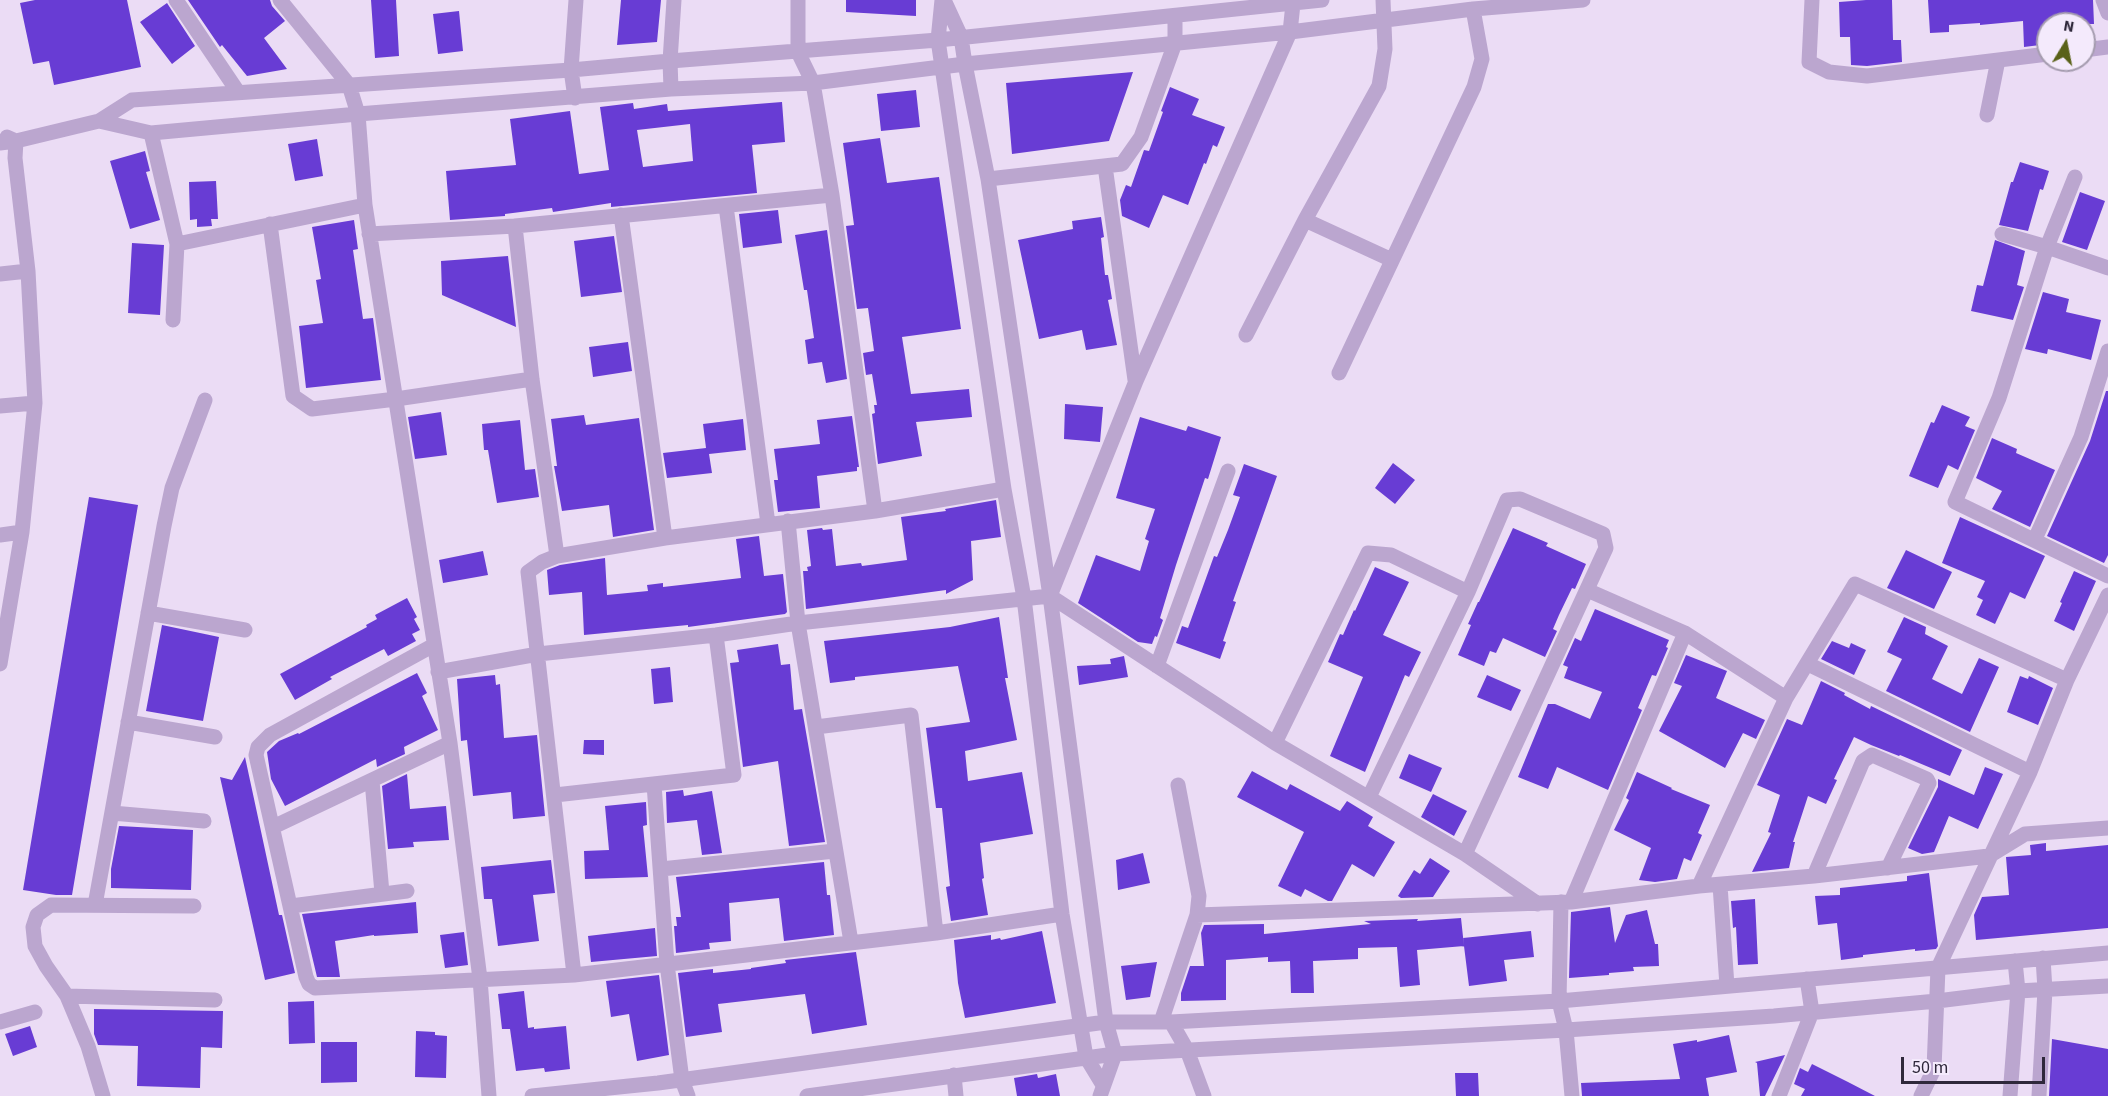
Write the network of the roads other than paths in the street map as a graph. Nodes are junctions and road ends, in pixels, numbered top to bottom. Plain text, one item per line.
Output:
1 (176, 0) edge
2 (279, 0) edge
3 (576, 0) edge
4 (674, 0) edge
5 (798, 0) edge
6 (943, 0) edge
7 (1322, 0) edge
8 (1383, 0) edge
9 (1583, 0) edge
10 (1812, 0) edge
11 (2103, 0) edge
12 (1293, 4) junction
13 (1473, 9) junction
14 (2108, 13) edge
15 (1175, 16) junction
16 (1384, 19) junction
17 (1290, 32) junction
18 (961, 37) junction
19 (938, 40) junction
20 (1175, 43) junction
21 (798, 52) junction
22 (2036, 55) edge
23 (1998, 60) junction
24 (670, 61) junction
25 (965, 64) junction
26 (943, 67) junction
27 (571, 70) junction
28 (813, 83) junction
29 (349, 85) junction
30 (671, 89) junction
31 (238, 92) junction
32 (575, 98) junction
33 (358, 114) junction
34 (1988, 115) dead end
35 (94, 122) junction
36 (151, 133) junction
37 (0, 134) edge
38 (16, 141) junction
39 (0, 143) edge
40 (1104, 166) junction
41 (2075, 177) dead end
42 (988, 179) junction
43 (832, 195) junction
44 (364, 205) junction
45 (726, 206) junction
46 (621, 216) junction
47 (1305, 220) junction
48 (270, 224) junction
49 (515, 226) junction
50 (369, 234) junction
51 (2002, 234) dead end
52 (177, 244) junction
53 (2048, 246) junction
54 (1392, 260) junction
55 (2108, 268) edge
56 (28, 271) junction
57 (0, 274) edge
58 (173, 320) dead end
59 (1246, 335) dead end
60 (2108, 351) edge
61 (1338, 373) dead end
62 (532, 379) junction
63 (1136, 381) junction
64 (396, 399) junction
65 (204, 400) dead end
66 (34, 403) junction
67 (0, 406) edge
68 (1228, 471) dead end
69 (1004, 489) junction
70 (874, 511) junction
71 (788, 522) junction
72 (768, 524) junction
73 (22, 532) junction
74 (0, 535) edge
75 (665, 538) junction
76 (2035, 539) junction
77 (557, 556) junction
78 (2108, 576) edge
79 (1587, 590) junction
80 (1468, 592) junction
81 (2108, 595) edge
82 (1050, 596) junction
83 (1024, 598) junction
84 (148, 614) junction
85 (798, 622) junction
86 (245, 630) dead end
87 (1685, 633) junction
88 (717, 635) junction
89 (434, 645) junction
90 (538, 654) junction
91 (0, 664) edge
92 (1808, 664) junction
93 (1157, 666) junction
94 (438, 672) junction
95 (2067, 680) junction
96 (1786, 698) junction
97 (128, 722) junction
98 (816, 727) junction
99 (215, 737) dead end
100 (450, 743) junction
101 (1275, 743) junction
102 (2031, 772) junction
103 (372, 781) junction
104 (654, 784) junction
105 (1178, 785) dead end
106 (555, 795) junction
107 (1369, 797) junction
108 (112, 813) junction
109 (204, 821) dead end
110 (273, 827) junction
111 (2108, 828) edge
112 (835, 851) junction
113 (1465, 854) junction
114 (1989, 856) junction
115 (1888, 868) junction
116 (661, 869) junction
117 (1814, 876) junction
118 (1720, 885) junction
119 (1699, 886) junction
120 (407, 891) dead end
121 (382, 894) junction
122 (1566, 902) junction
123 (1538, 904) junction
124 (95, 905) junction
125 (194, 906) dead end
126 (291, 906) junction
127 (1062, 914) junction
128 (1197, 915) junction
129 (936, 933) junction
130 (851, 942) junction
131 (2108, 953) edge
132 (2043, 958) junction
133 (2015, 961) junction
134 (667, 964) junction
135 (1938, 968) junction
136 (574, 975) junction
137 (480, 979) junction
138 (1807, 979) junction
139 (1727, 986) junction
140 (2108, 986) edge
141 (2045, 990) junction
142 (2018, 991) junction
143 (67, 996) junction
144 (215, 1000) dead end
145 (1559, 1001) junction
146 (1937, 1001) junction
147 (35, 1012) dead end
148 (1812, 1012) junction
149 (0, 1022) edge
150 (1106, 1022) junction
151 (1166, 1022) junction
152 (1080, 1026) junction
153 (1566, 1030) junction
154 (1187, 1050) junction
155 (1115, 1054) junction
156 (1086, 1057) junction
157 (954, 1076) junction
158 (682, 1080) junction
159 (1102, 1090) edge
160 (103, 1096) edge
161 (489, 1096) edge
162 (532, 1096) edge
163 (688, 1096) edge
164 (807, 1096) edge
165 (956, 1096) edge
166 (1204, 1096) edge
167 (1572, 1096) edge
168 (1779, 1096) edge
169 (1921, 1096) edge
170 (2010, 1096) edge
171 (2039, 1096) edge

1 - 31 street
2 - 29 street
3 - 27 street
4 - 24 street
5 - 21 street
6 - 18 street
6 - 19 street
7 - 12 street
8 - 16 street
9 - 13 street
10 - 23 street
11 - 14 street
12 - 15 street
12 - 17 street
13 - 16 street
13 - 54 street
15 - 18 street
15 - 20 street
16 - 17 street
16 - 47 street
17 - 20 street
17 - 63 street
18 - 19 street
18 - 25 street
19 - 21 street
19 - 26 street
20 - 25 street
20 - 40 street
21 - 24 street
21 - 28 street
22 - 23 street
23 - 34 street
24 - 27 street
24 - 30 street
25 - 26 street
25 - 42 street
26 - 28 street
26 - 69 street
27 - 29 street
27 - 32 street
28 - 30 street
28 - 43 street
29 - 31 street
29 - 33 street
30 - 32 street
31 - 35 street
32 - 33 street
33 - 36 street
33 - 44 street
35 - 36 street
35 - 38 street
36 - 52 street
37 - 38 street
38 - 39 street
38 - 56 street
40 - 42 street
40 - 63 street
41 - 53 street
42 - 82 street
43 - 45 street
43 - 70 street
44 - 48 street
44 - 50 street
45 - 46 street
45 - 72 street
46 - 49 street
46 - 75 street
47 - 54 street
47 - 59 street
48 - 52 street
48 - 64 street
49 - 50 street
49 - 62 street
50 - 64 street
51 - 53 street
52 - 58 street
53 - 55 street
53 - 76 street
54 - 61 street
56 - 57 street
56 - 66 street
60 - 76 street
62 - 64 street
62 - 77 street
63 - 82 street
64 - 89 street
65 - 84 street
66 - 67 street
66 - 73 street
68 - 93 street
69 - 70 street
69 - 83 street
70 - 71 street
71 - 72 street
71 - 85 street
72 - 75 street
73 - 74 street
73 - 91 street
75 - 77 street
76 - 78 street
77 - 90 street
79 - 80 street
79 - 87 street
79 - 113 street
80 - 101 street
80 - 107 street
81 - 95 street
82 - 83 street
82 - 93 street
82 - 150 street
83 - 85 street
83 - 127 street
84 - 86 street
84 - 97 street
85 - 88 street
85 - 98 street
87 - 96 street
87 - 122 street
88 - 90 street
88 - 104 street
89 - 94 street
89 - 110 street
90 - 94 street
90 - 106 street
92 - 95 street
92 - 96 street
92 - 102 street
93 - 101 street
94 - 100 street
95 - 102 street
96 - 119 street
97 - 99 street
97 - 108 street
98 - 112 street
98 - 129 street
100 - 103 street
100 - 137 street
101 - 107 street
102 - 114 street
103 - 110 street
103 - 121 street
104 - 106 street
104 - 116 street
105 - 128 street
106 - 136 street
107 - 113 street
108 - 109 street
108 - 124 street
110 - 126 street
111 - 114 street
112 - 116 street
112 - 130 street
113 - 123 street
114 - 115 street
114 - 135 street
115 - 117 street
115 - 117 street
116 - 134 street
117 - 118 street
118 - 119 street
118 - 139 street
119 - 122 street
120 - 121 street
121 - 126 street
122 - 123 street
122 - 145 street
123 - 128 street
124 - 125 street
124 - 143 street
126 - 137 street
127 - 129 street
127 - 152 street
128 - 151 street
129 - 130 street
130 - 134 street
131 - 132 street
132 - 133 street
132 - 141 street
133 - 135 street
133 - 142 street
134 - 136 street
134 - 158 street
135 - 138 street
135 - 146 street
136 - 137 street
137 - 161 street
138 - 139 street
138 - 148 street
139 - 145 street
140 - 141 street
141 - 142 street
141 - 171 street
142 - 146 street
142 - 170 street
143 - 144 street
143 - 160 street
145 - 151 street
145 - 153 street
146 - 148 street
146 - 169 street
147 - 149 street
148 - 153 street
148 - 168 street
150 - 151 street
150 - 152 street
150 - 155 street
151 - 154 street
152 - 156 street
152 - 158 street
153 - 154 street
153 - 167 street
154 - 155 street
154 - 166 street
155 - 156 street
155 - 159 street
156 - 157 street
156 - 159 street
157 - 164 street
157 - 165 street
158 - 162 street
158 - 163 street

